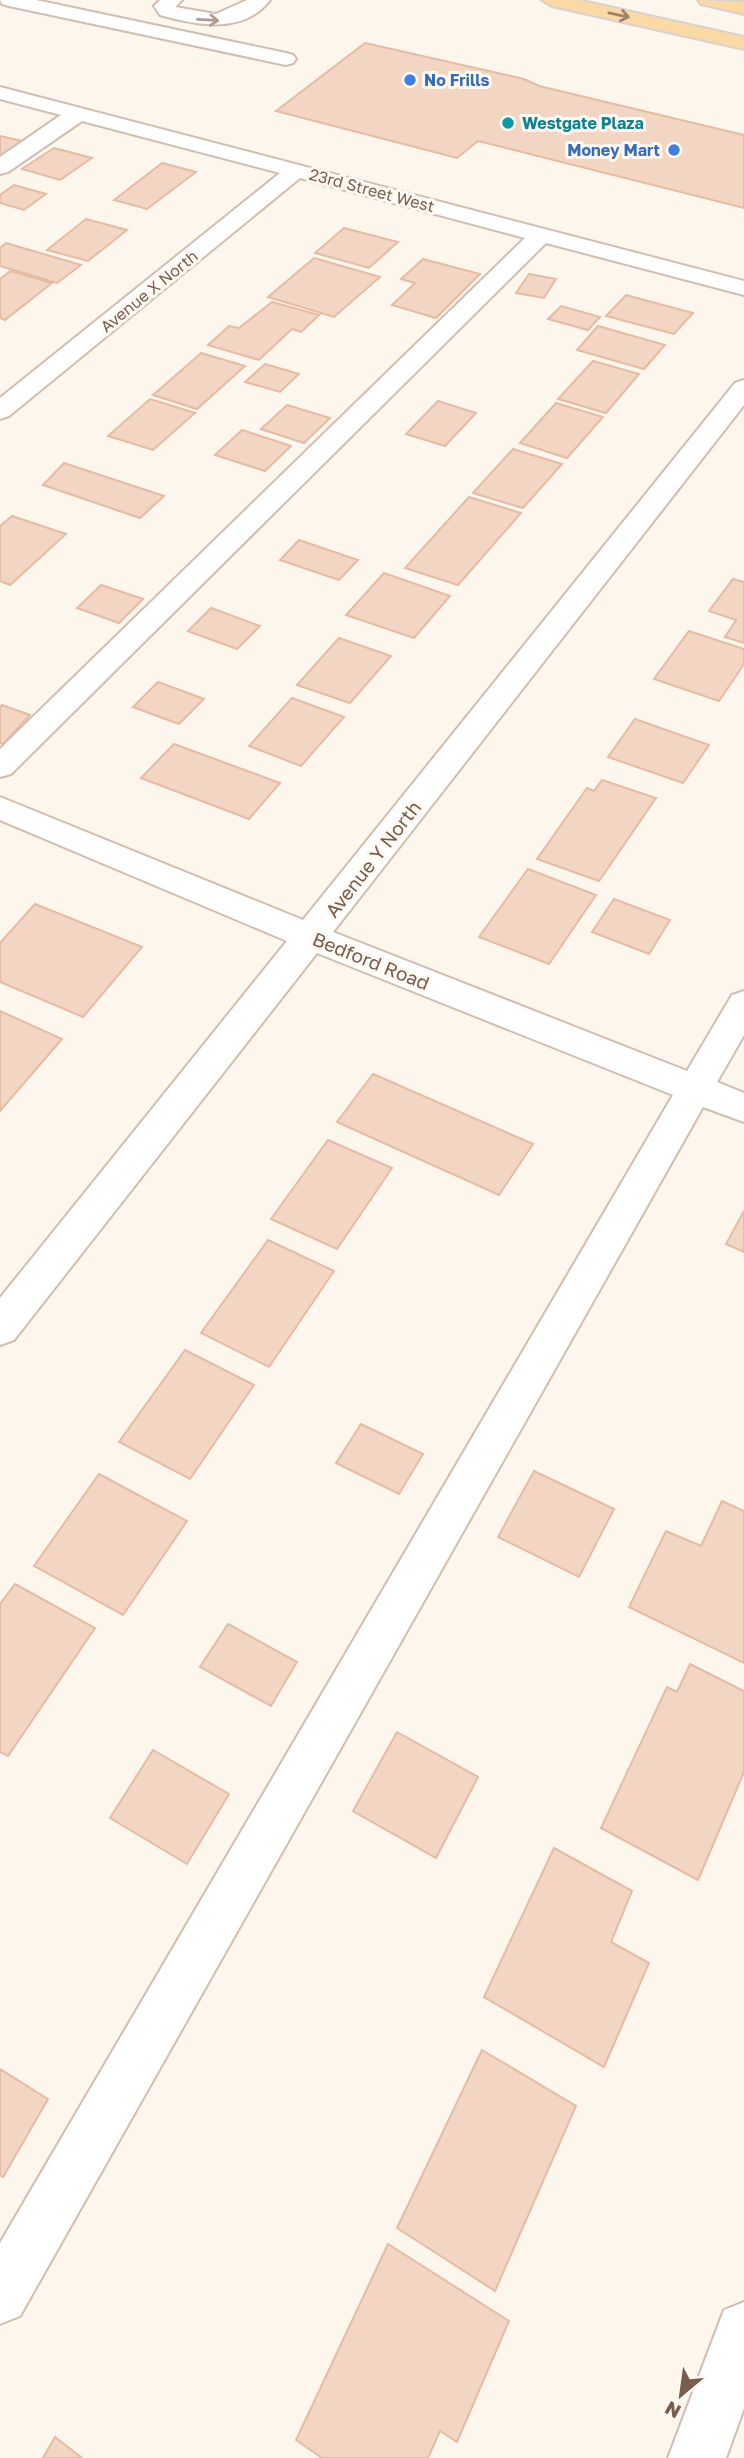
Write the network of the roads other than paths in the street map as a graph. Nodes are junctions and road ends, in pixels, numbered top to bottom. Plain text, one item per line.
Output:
1 (9, 0) edge
2 (172, 0) edge
3 (260, 0) edge
4 (552, 0) edge
5 (708, 0) edge
6 (744, 8) edge
7 (744, 43) edge
8 (286, 58) dead end
9 (0, 93) edge
10 (79, 113) junction
11 (0, 167) edge
12 (297, 170) junction
13 (542, 234) junction
14 (744, 288) edge
15 (744, 388) edge
16 (0, 411) edge
17 (0, 767) edge
18 (0, 808) edge
19 (311, 937) junction
20 (744, 1003) edge
21 (695, 1089) junction
22 (744, 1108) edge
23 (0, 1328) edge
24 (0, 2296) edge
25 (744, 2330) edge
26 (697, 2458) edge

1 - 8 street
2 -> 3 street
4 -> 7 main road
5 - 6 main road
9 - 10 street, 23rd Street West
10 - 11 street
10 - 12 street, 23rd Street West
12 - 13 street, 23rd Street West
12 - 16 street, Avenue X North
13 - 14 street, 23rd Street West
13 - 17 street
15 - 19 street, Avenue Y North
18 - 19 street, Bedford Road
19 - 21 street, Bedford Road
19 - 23 street, Avenue Y North
20 - 21 street
21 - 22 street, Bedford Road
21 - 24 street
25 - 26 street

